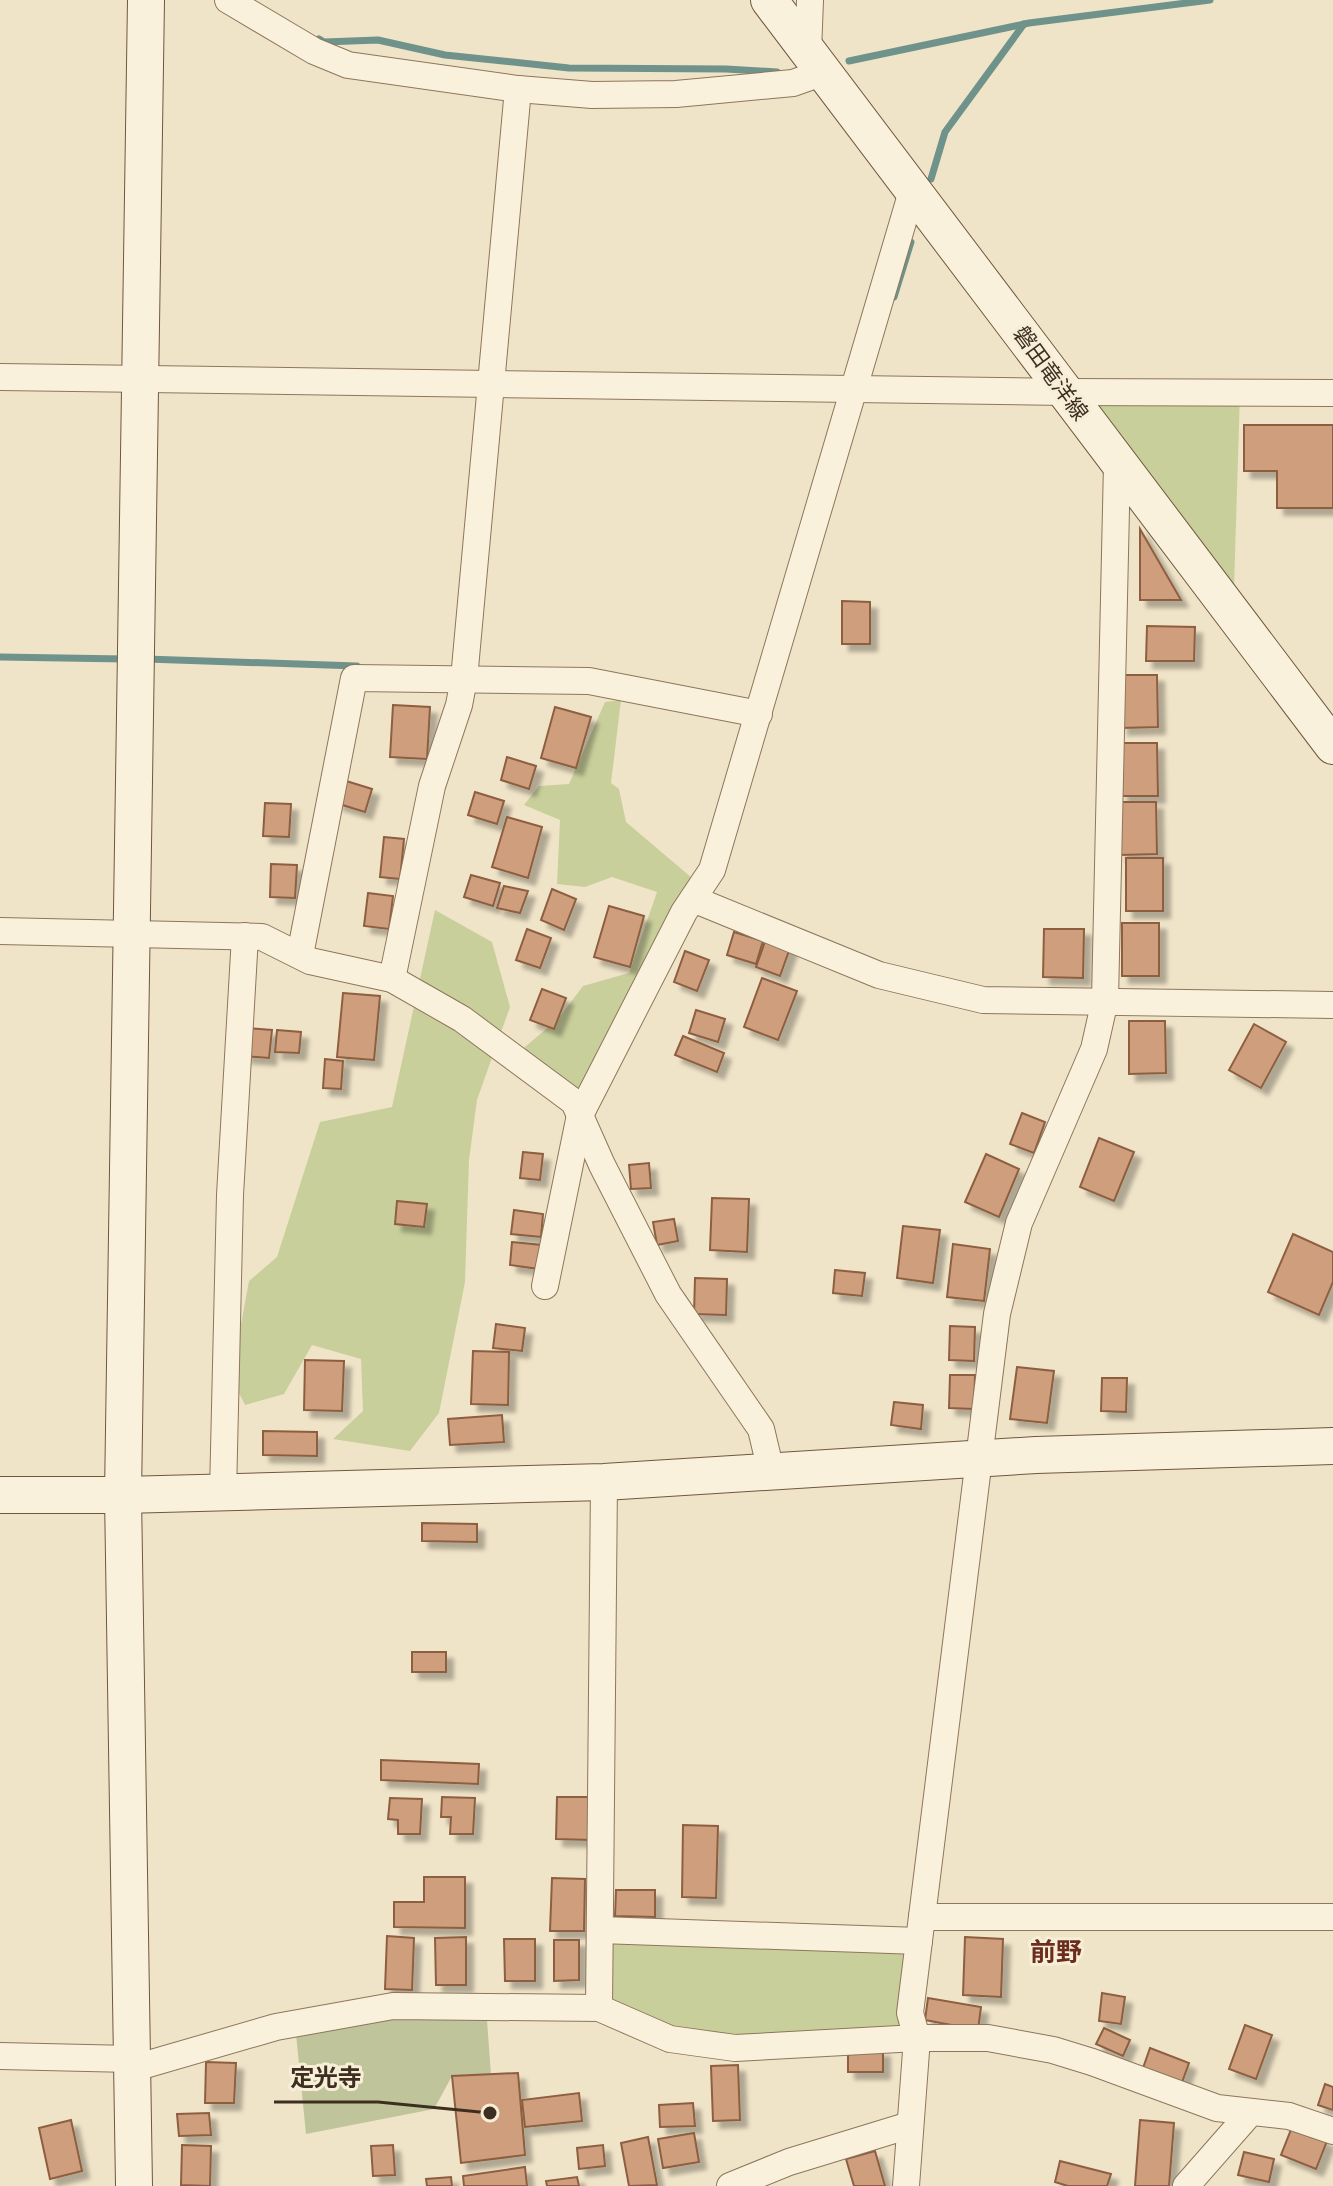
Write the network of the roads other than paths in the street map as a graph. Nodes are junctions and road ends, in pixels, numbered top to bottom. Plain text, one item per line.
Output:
1 (146, 0) edge
2 (228, 0) edge
3 (769, 0) edge
4 (810, 0) edge
5 (816, 62) junction
6 (518, 89) junction
7 (913, 188) junction
8 (0, 377) edge
9 (140, 380) junction
10 (491, 384) junction
11 (855, 389) junction
12 (1066, 392) junction
13 (1333, 393) edge
14 (1117, 464) junction
15 (464, 679) junction
16 (759, 714) junction
17 (1333, 746) edge
18 (693, 899) junction
19 (0, 931) edge
20 (131, 934) junction
21 (245, 936) junction
22 (300, 955) junction
23 (392, 979) junction
24 (1105, 1000) junction
25 (1333, 1005) edge
26 (580, 1115) junction
27 (545, 1286) dead end
28 (1333, 1446) edge
29 (978, 1458) junction
30 (771, 1471) junction
31 (604, 1482) junction
32 (223, 1493) junction
33 (0, 1495) edge
34 (123, 1495) junction
35 (1333, 1917) edge
36 (921, 1929) junction
37 (600, 1930) junction
38 (599, 2008) junction
39 (917, 2038) junction
40 (0, 2056) edge
41 (131, 2064) junction
42 (1251, 2112) junction
43 (910, 2125) junction
44 (1333, 2131) edge
45 (134, 2186) edge
46 (730, 2186) edge
47 (906, 2186) edge
48 (1186, 2186) edge

1 - 9 street
2 - 6 street
3 - 5 street, 磐田竜洋線
4 - 5 street
5 - 6 street
5 - 7 street, 磐田竜洋線
6 - 10 street
7 - 11 street
7 - 12 street, 磐田竜洋線
8 - 9 street
9 - 10 street
9 - 20 street
10 - 11 street
10 - 15 street
11 - 12 street
11 - 16 street
12 - 13 street
12 - 14 street, 磐田竜洋線
14 - 17 street, 磐田竜洋線
14 - 24 street
15 - 16 street
15 - 22 street
15 - 23 street
16 - 18 street
18 - 24 street
18 - 26 street
19 - 20 street
20 - 21 street
20 - 34 street
21 - 22 street
21 - 32 street
22 - 23 street
23 - 26 street
24 - 25 street
24 - 29 street
26 - 27 street
26 - 30 street
28 - 29 street
29 - 30 street
29 - 36 street
30 - 31 street
31 - 32 street
31 - 37 street
32 - 34 street
33 - 34 street
34 - 41 street
35 - 36 street
36 - 37 street
36 - 39 street
37 - 38 street
38 - 39 street
38 - 41 street
39 - 42 street
39 - 43 street
40 - 41 street
41 - 45 street
42 - 44 street
42 - 48 street
43 - 46 street
43 - 47 street

